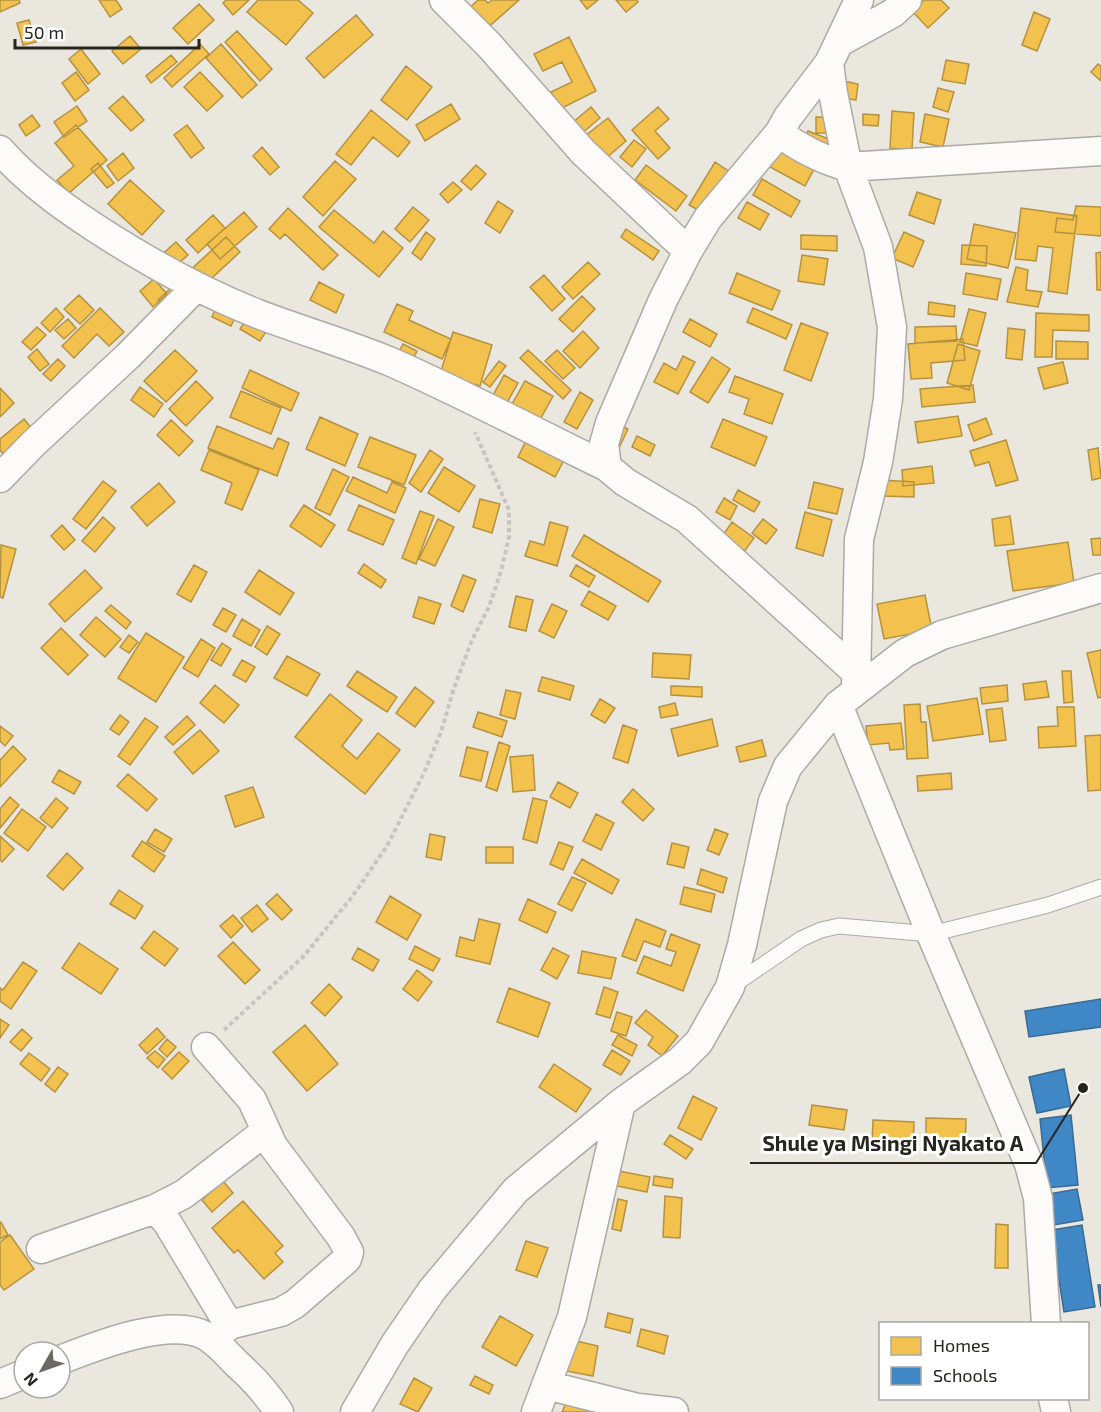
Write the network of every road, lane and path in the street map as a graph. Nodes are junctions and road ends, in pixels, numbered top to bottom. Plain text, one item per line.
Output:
1 (444, 0) edge
2 (859, 0) edge
3 (907, 0) edge
4 (835, 53) junction
5 (779, 134) junction
6 (0, 150) edge
7 (1101, 151) edge
8 (848, 167) junction
9 (688, 251) junction
10 (196, 287) junction
11 (453, 392) junction
12 (608, 467) junction
13 (0, 478) edge
14 (1101, 588) edge
15 (850, 689) junction
16 (1101, 887) edge
17 (931, 934) junction
18 (730, 987) junction
19 (206, 1047) joint
20 (621, 1103) junction
21 (266, 1131) junction
22 (155, 1209) junction
23 (41, 1250) dead end
24 (1046, 1322) edge
25 (221, 1333) junction
26 (72, 1356) edge
27 (546, 1385) junction
28 (279, 1412) edge
29 (355, 1412) edge
30 (536, 1412) edge
31 (674, 1412) edge

1 - 9 street
2 - 4 street
3 - 4 street
4 - 5 street
4 - 8 street
5 - 8 street
5 - 9 street
6 - 10 street
7 - 8 street
8 - 15 street
9 - 12 street
10 - 11 street
10 - 13 street
11 - 12 street
11 - 19 path
12 - 15 street
14 - 15 street
15 - 17 street
15 - 18 street
16 - 17 lane
17 - 18 lane
17 - 24 street
18 - 20 street
19 - 21 street
20 - 27 street
20 - 29 street
21 - 22 street
21 - 25 street
22 - 23 street
22 - 25 street
25 - 26 street
25 - 28 street
27 - 30 street
27 - 31 street

